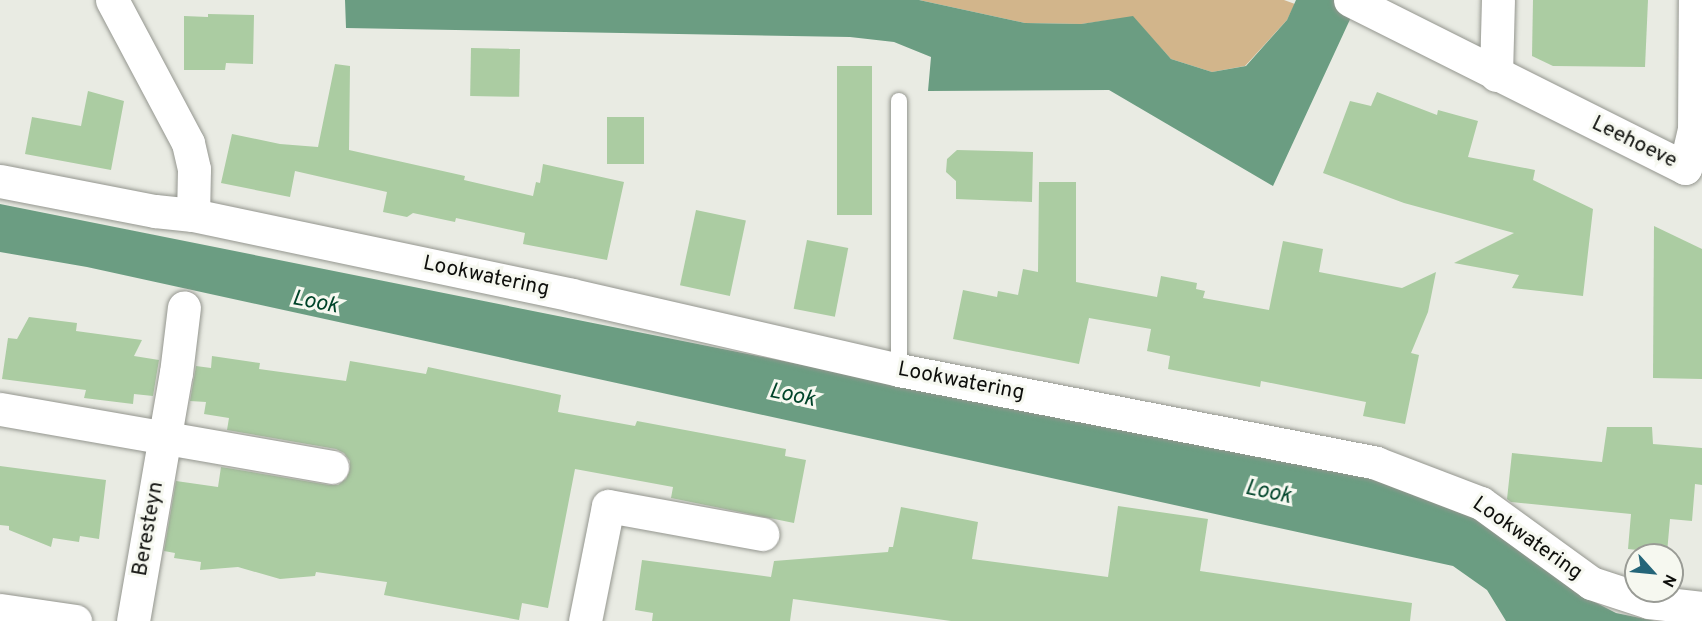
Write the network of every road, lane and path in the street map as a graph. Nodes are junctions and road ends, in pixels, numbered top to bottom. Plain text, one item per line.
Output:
1 (112, 0) edge
2 (1498, 0) edge
3 (1695, 0) edge
4 (1359, 5) edge
5 (1496, 75) junction
6 (899, 101) dead end
7 (1694, 174) edge
8 (0, 182) edge
9 (193, 215) junction
10 (184, 307) dead end
11 (899, 370) junction
12 (0, 409) edge
13 (165, 438) junction
14 (332, 467) dead end
15 (762, 534) dead end
16 (1702, 608) edge
17 (0, 610) edge
18 (75, 621) edge
19 (133, 621) edge
20 (585, 621) edge

1 - 9 street
2 - 5 street
3 - 7 street, Leehoeve
4 - 5 street, Leehoeve
5 - 7 street, Leehoeve
6 - 11 lane
8 - 9 street, Lookwatering
9 - 11 street, Lookwatering
10 - 13 street, Beresteyn
11 - 16 street, Lookwatering
12 - 13 street
13 - 14 street
13 - 19 street, Beresteyn
15 - 20 street
17 - 18 street

